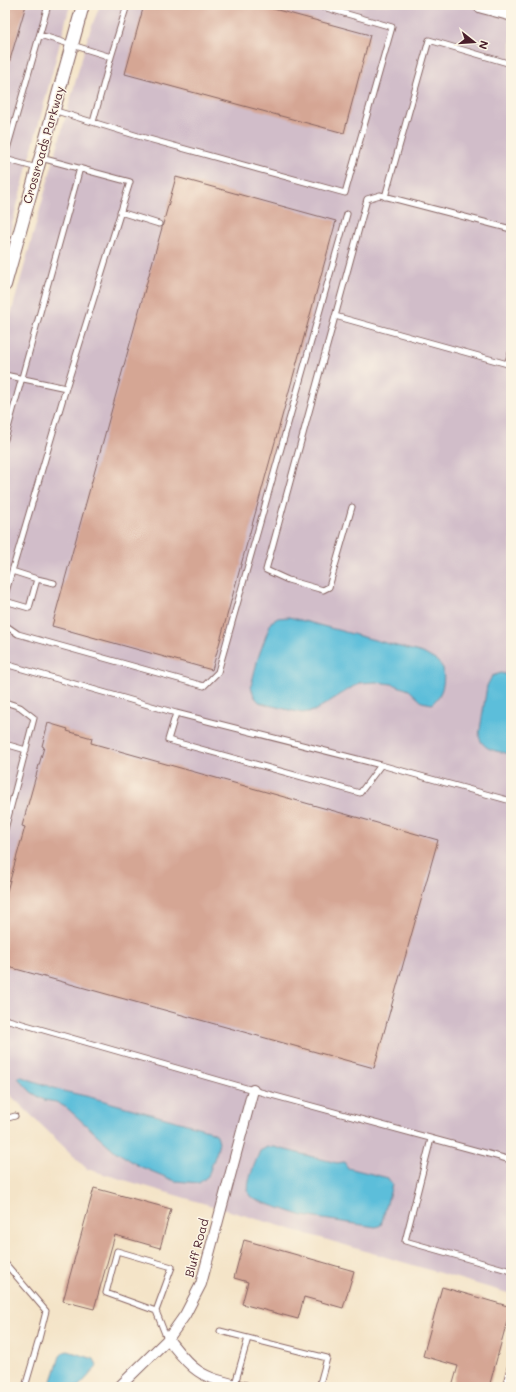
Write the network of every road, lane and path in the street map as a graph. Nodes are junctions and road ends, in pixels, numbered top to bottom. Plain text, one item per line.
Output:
1 (48, 5) edge
2 (83, 5) edge
3 (126, 5) edge
4 (316, 5) edge
5 (481, 5) edge
6 (511, 13) edge
7 (40, 35) junction
8 (72, 45) junction
9 (111, 57) junction
10 (511, 64) edge
11 (53, 110) junction
12 (93, 122) junction
13 (5, 157) edge
14 (38, 163) junction
15 (80, 168) junction
16 (385, 196) junction
17 (120, 212) junction
18 (347, 214) dead end
19 (158, 224) dead end
20 (511, 229) edge
21 (5, 285) edge
22 (335, 316) junction
23 (511, 353) edge
24 (509, 365) edge
25 (5, 375) edge
26 (22, 379) junction
27 (66, 388) junction
28 (5, 439) edge
29 (352, 507) dead end
30 (12, 571) junction
31 (37, 579) junction
32 (54, 583) dead end
33 (5, 595) edge
34 (5, 601) edge
35 (5, 625) edge
36 (5, 664) edge
37 (5, 702) edge
38 (176, 713) junction
39 (5, 744) edge
40 (26, 750) junction
41 (381, 765) junction
42 (511, 801) edge
43 (5, 829) edge
44 (5, 1019) edge
45 (253, 1090) junction
46 (15, 1116) dead end
47 (5, 1119) edge
48 (432, 1138) junction
49 (511, 1160) edge
50 (5, 1263) edge
51 (511, 1271) edge
52 (156, 1311) junction
53 (220, 1331) dead end
54 (248, 1338) junction
55 (168, 1339) junction
56 (511, 1364) edge
57 (240, 1386) edge
58 (25, 1387) edge
59 (119, 1387) edge
60 (319, 1387) edge
61 (505, 1387) edge

1 - 7 lane
2 - 8 street, Crossroads Parkway
3 - 9 lane
4 - 12 lane
5 - 6 main road
7 - 8 lane
7 - 13 lane
8 - 9 lane
8 - 11 street, Crossroads Parkway
9 - 12 lane
10 - 16 lane
11 - 12 lane
11 - 14 street, Crossroads Parkway
13 - 14 lane
14 - 15 lane
14 - 21 street, Crossroads Parkway
15 - 17 lane
15 - 26 lane
16 - 20 lane
16 - 22 lane
17 - 19 lane
17 - 27 lane
18 - 35 lane
22 - 24 lane
22 - 29 lane
23 - 24 lane
25 - 26 lane
26 - 27 lane
26 - 28 lane
27 - 30 lane
30 - 31 lane
30 - 33 lane
31 - 32 lane
31 - 34 lane
36 - 38 lane
37 - 40 lane
38 - 41 lane
38 - 41 lane
39 - 40 lane
40 - 43 lane
41 - 42 lane
44 - 45 lane
45 - 48 lane
45 - 55 street, Bluff Road
46 - 47 lane
48 - 49 lane
48 - 51 lane
50 - 58 lane
52 - 52 lane
52 - 55 lane
53 - 54 lane
54 - 57 lane
54 - 60 lane
55 - 57 street
55 - 59 street, Bluff Road
56 - 61 lane

